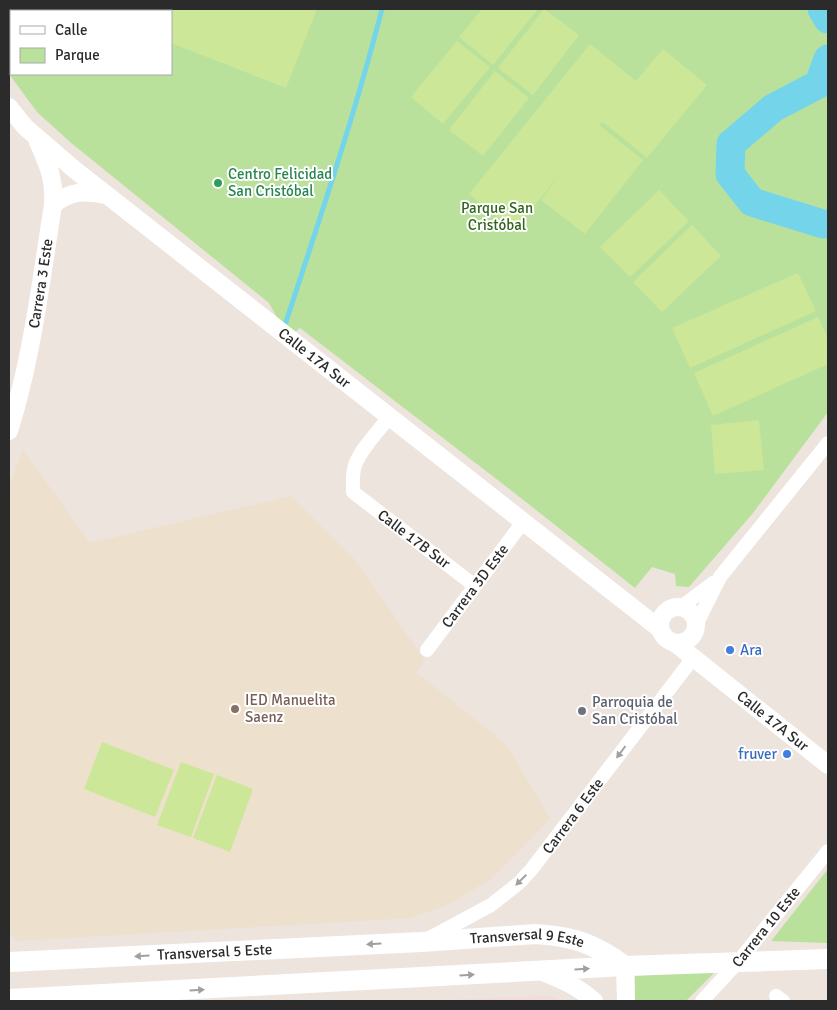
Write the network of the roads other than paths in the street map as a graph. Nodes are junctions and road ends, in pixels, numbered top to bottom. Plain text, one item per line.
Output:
1 (9, 107) edge
2 (34, 135) junction
3 (106, 195) junction
4 (53, 205) junction
5 (389, 417) junction
6 (9, 432) edge
7 (828, 443) edge
8 (523, 522) junction
9 (720, 577) junction
10 (475, 586) junction
11 (627, 603) junction
12 (674, 609) junction
13 (660, 629) junction
14 (694, 630) junction
15 (674, 643) junction
16 (427, 650) dead end
17 (693, 658) junction
18 (718, 677) junction
19 (828, 765) edge
20 (828, 851) edge
21 (422, 942) junction
22 (828, 959) edge
23 (9, 962) edge
24 (738, 962) junction
25 (625, 966) junction
26 (540, 971) junction
27 (9, 999) edge
28 (594, 1001) edge
29 (626, 1001) edge
30 (702, 1001) edge

1 - 2 street, Calle 17A Sur
2 - 3 street, Calle 17A Sur
2 - 4 street, Carrera 3 Este
3 - 4 street
3 - 5 street, Calle 17A Sur
4 - 6 street, Carrera 3 Este
5 - 8 street, Calle 17A Sur
5 - 10 street, Calle 17B Sur
7 - 9 street
8 - 10 street, Carrera 3D Este
8 - 11 street, Calle 17A Sur
9 - 12 street
9 - 14 street
10 - 16 street, Carrera 3D Este
11 - 12 street, Calle 17A Sur
11 - 13 street, Calle 17A Sur
12 - 13 street
12 - 14 street
13 - 15 street
14 - 15 street
14 - 18 street, Calle 17A Sur
15 - 17 street, Calle 17A Sur
17 - 18 street, Calle 17A Sur
17 -> 21 street, Carrera 6 Este
18 - 19 street, Calle 17A Sur
20 - 24 street, Carrera 10 Este
21 -> 23 main road, Transversal 5 Este
21 - 25 main road, Transversal 9 Este
22 - 24 main road, Transversal 9 Este
24 - 25 main road, Transversal 9 Este
24 - 30 street, Carrera 10 Este
26 -> 25 main road, Transversal 9 Este
25 - 29 street
27 -> 26 main road, Transversal 9 Este
26 - 28 street

